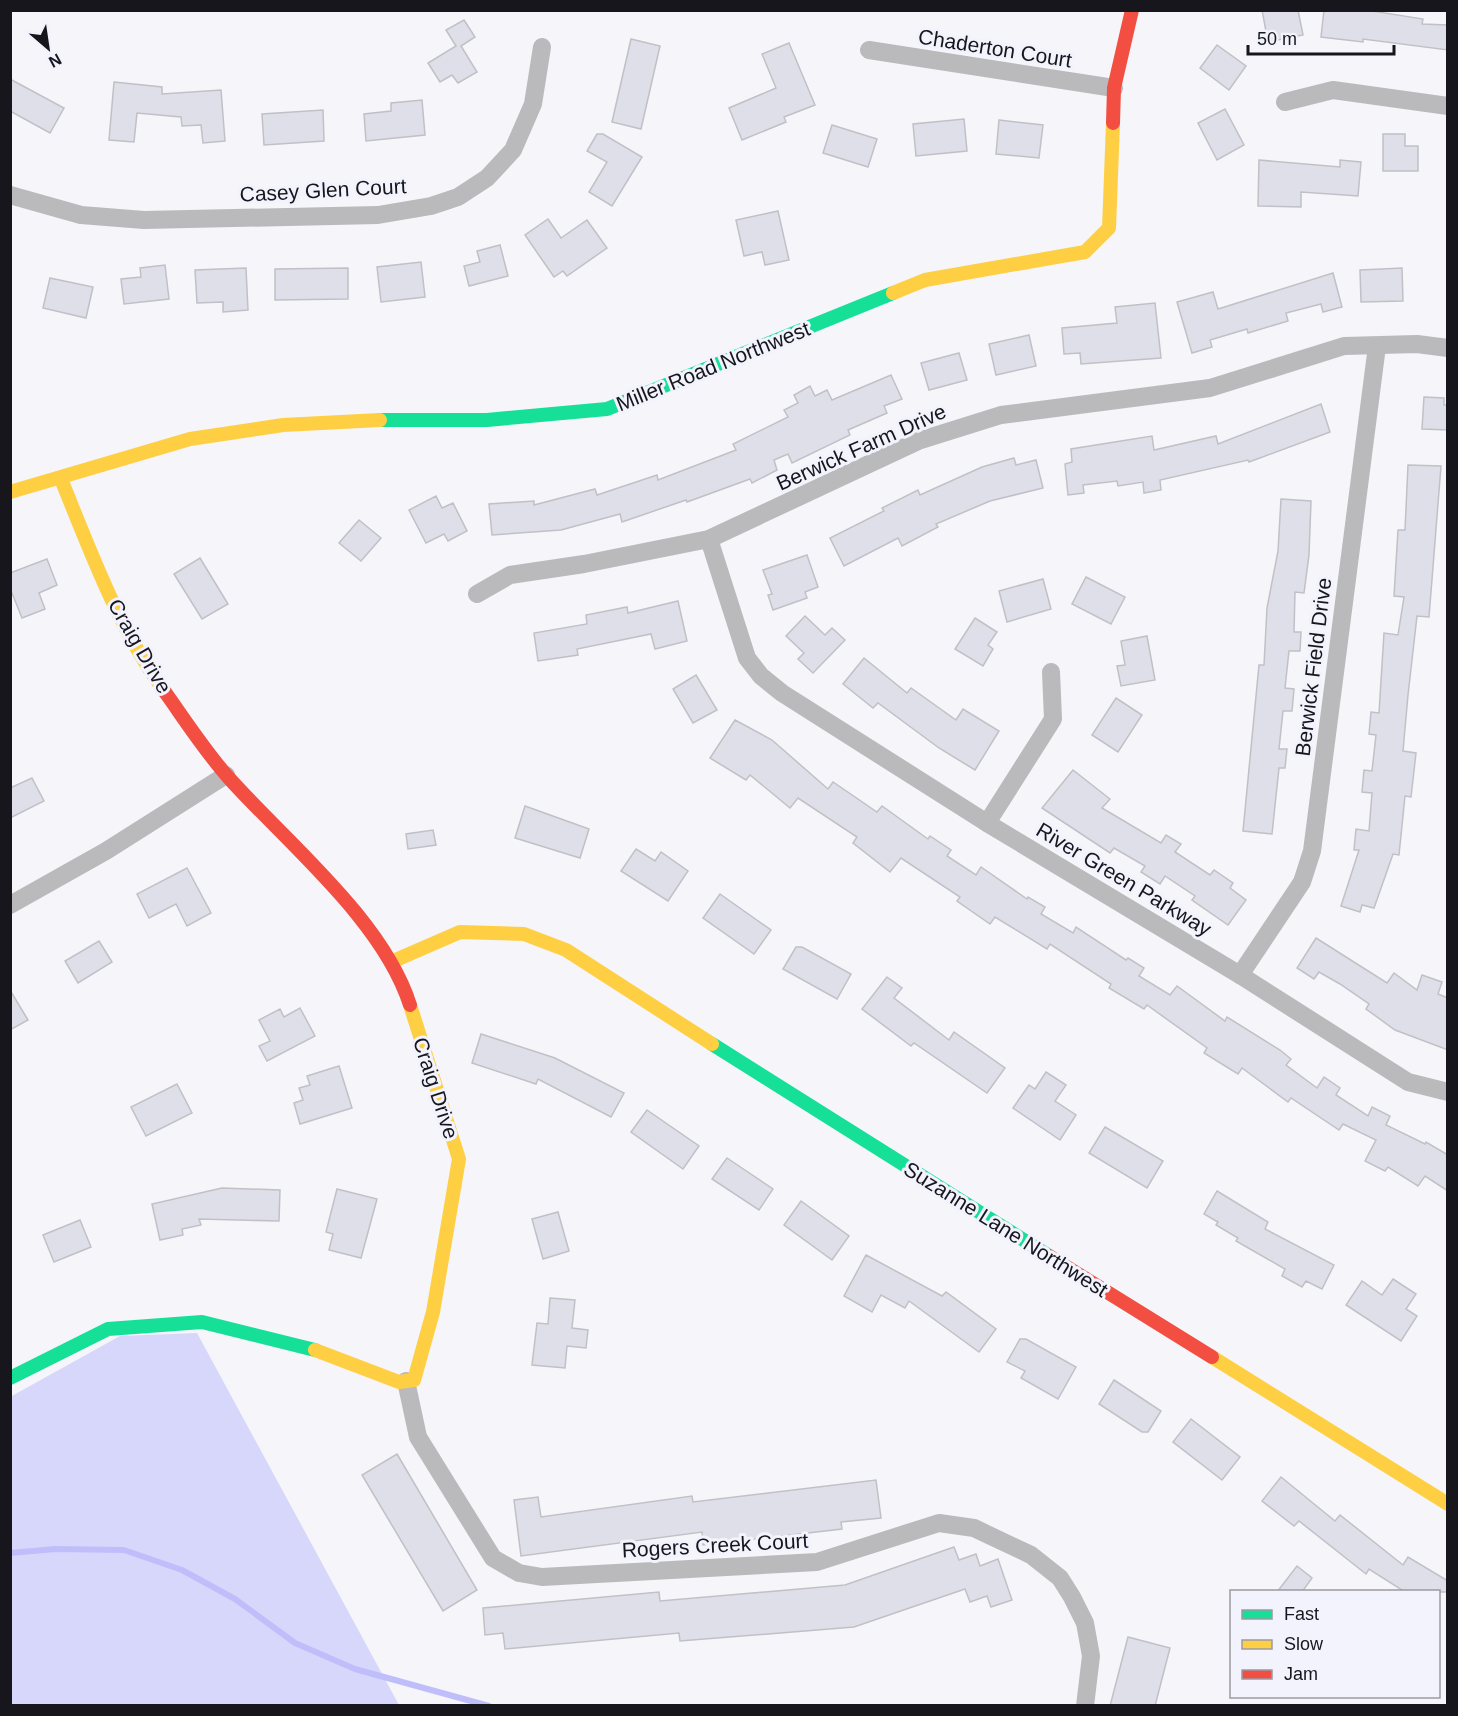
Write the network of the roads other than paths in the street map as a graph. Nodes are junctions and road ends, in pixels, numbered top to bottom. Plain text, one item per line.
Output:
1 (1132, 10) edge
2 (542, 47) dead end
3 (868, 50) dead end
4 (1114, 88) junction
5 (1286, 102) dead end
6 (1448, 106) edge
7 (10, 195) edge
8 (1377, 346) junction
9 (1448, 348) edge
10 (61, 479) junction
11 (10, 492) edge
12 (709, 539) junction
13 (477, 594) dead end
14 (1051, 672) dead end
15 (226, 775) junction
16 (987, 823) junction
17 (10, 905) edge
18 (391, 962) junction
19 (1240, 975) junction
20 (1448, 1092) edge
21 (10, 1378) edge
22 (406, 1381) junction
23 (1448, 1504) edge
24 (1084, 1706) edge

1 - 4 street
2 - 7 street, Casey Glen Court
3 - 4 street, Chaderton Court
4 - 10 street, Miller Road Northwest
5 - 6 street
8 - 9 street, Berwick Farm Drive
8 - 12 street, Berwick Farm Drive
8 - 19 street, Berwick Field Drive
10 - 11 street, Miller Road Northwest
10 - 15 street, Craig Drive
12 - 13 street, Berwick Farm Drive
12 - 16 street, River Green Parkway
14 - 16 street
15 - 17 street
15 - 18 street, Craig Drive
16 - 19 street, River Green Parkway
18 - 22 street, Craig Drive
18 - 23 street, Suzanne Lane Northwest
19 - 20 street, River Green Parkway
21 - 22 street
22 - 24 street, Rogers Creek Court

